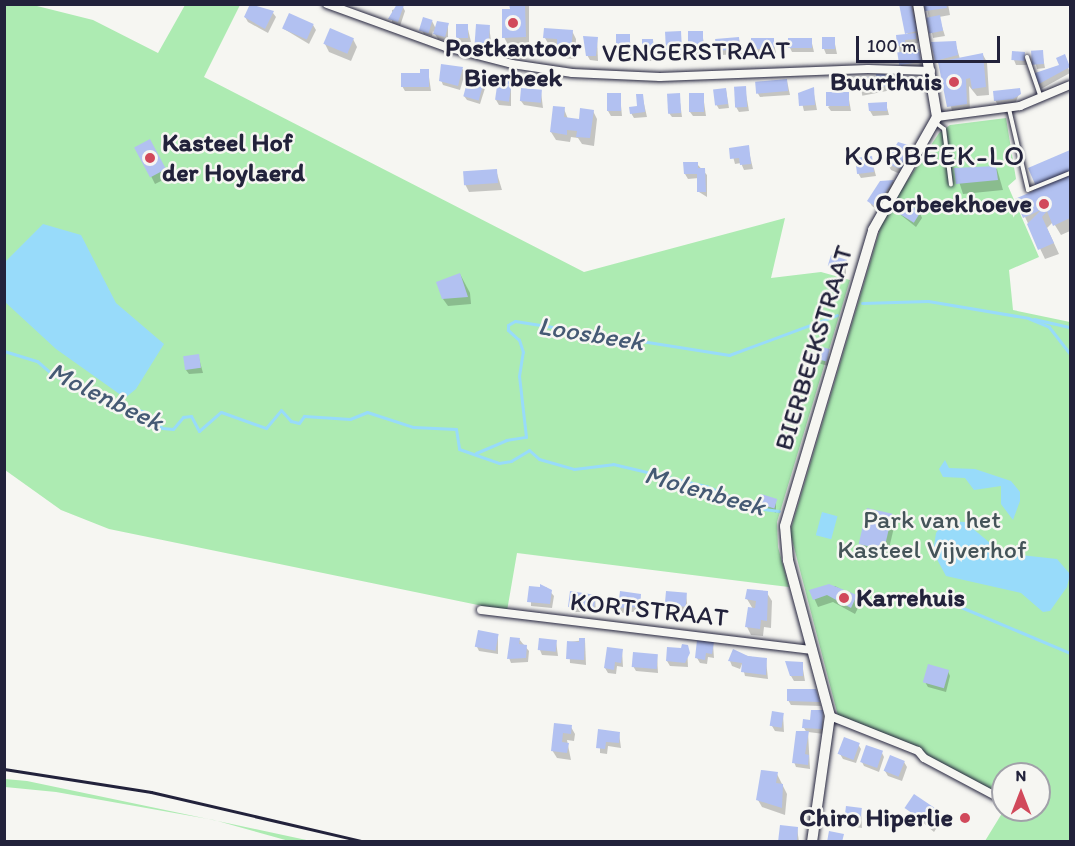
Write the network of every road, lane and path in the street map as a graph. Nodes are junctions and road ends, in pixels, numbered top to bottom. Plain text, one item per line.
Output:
1 (327, 4) edge
2 (918, 4) edge
3 (1027, 57) dead end
4 (931, 71) junction
5 (1071, 85) edge
6 (1041, 98) junction
7 (1009, 108) junction
8 (936, 120) junction
9 (1071, 173) edge
10 (951, 185) dead end
11 (481, 610) dead end
12 (813, 650) junction
13 (830, 716) junction
14 (991, 794) edge
15 (812, 842) edge

1 - 4 street, VENGERSTRAAT
2 - 4 street
3 - 6 lane
4 - 8 street
5 - 6 street
6 - 7 street
7 - 8 street
7 - 9 lane
8 - 10 lane
8 - 12 street, BIERBEEKSTRAAT
11 - 12 street, KORTSTRAAT
12 - 13 street, BIERBEEKSTRAAT
13 - 14 street
13 - 15 street, BIERBEEKSTRAAT

